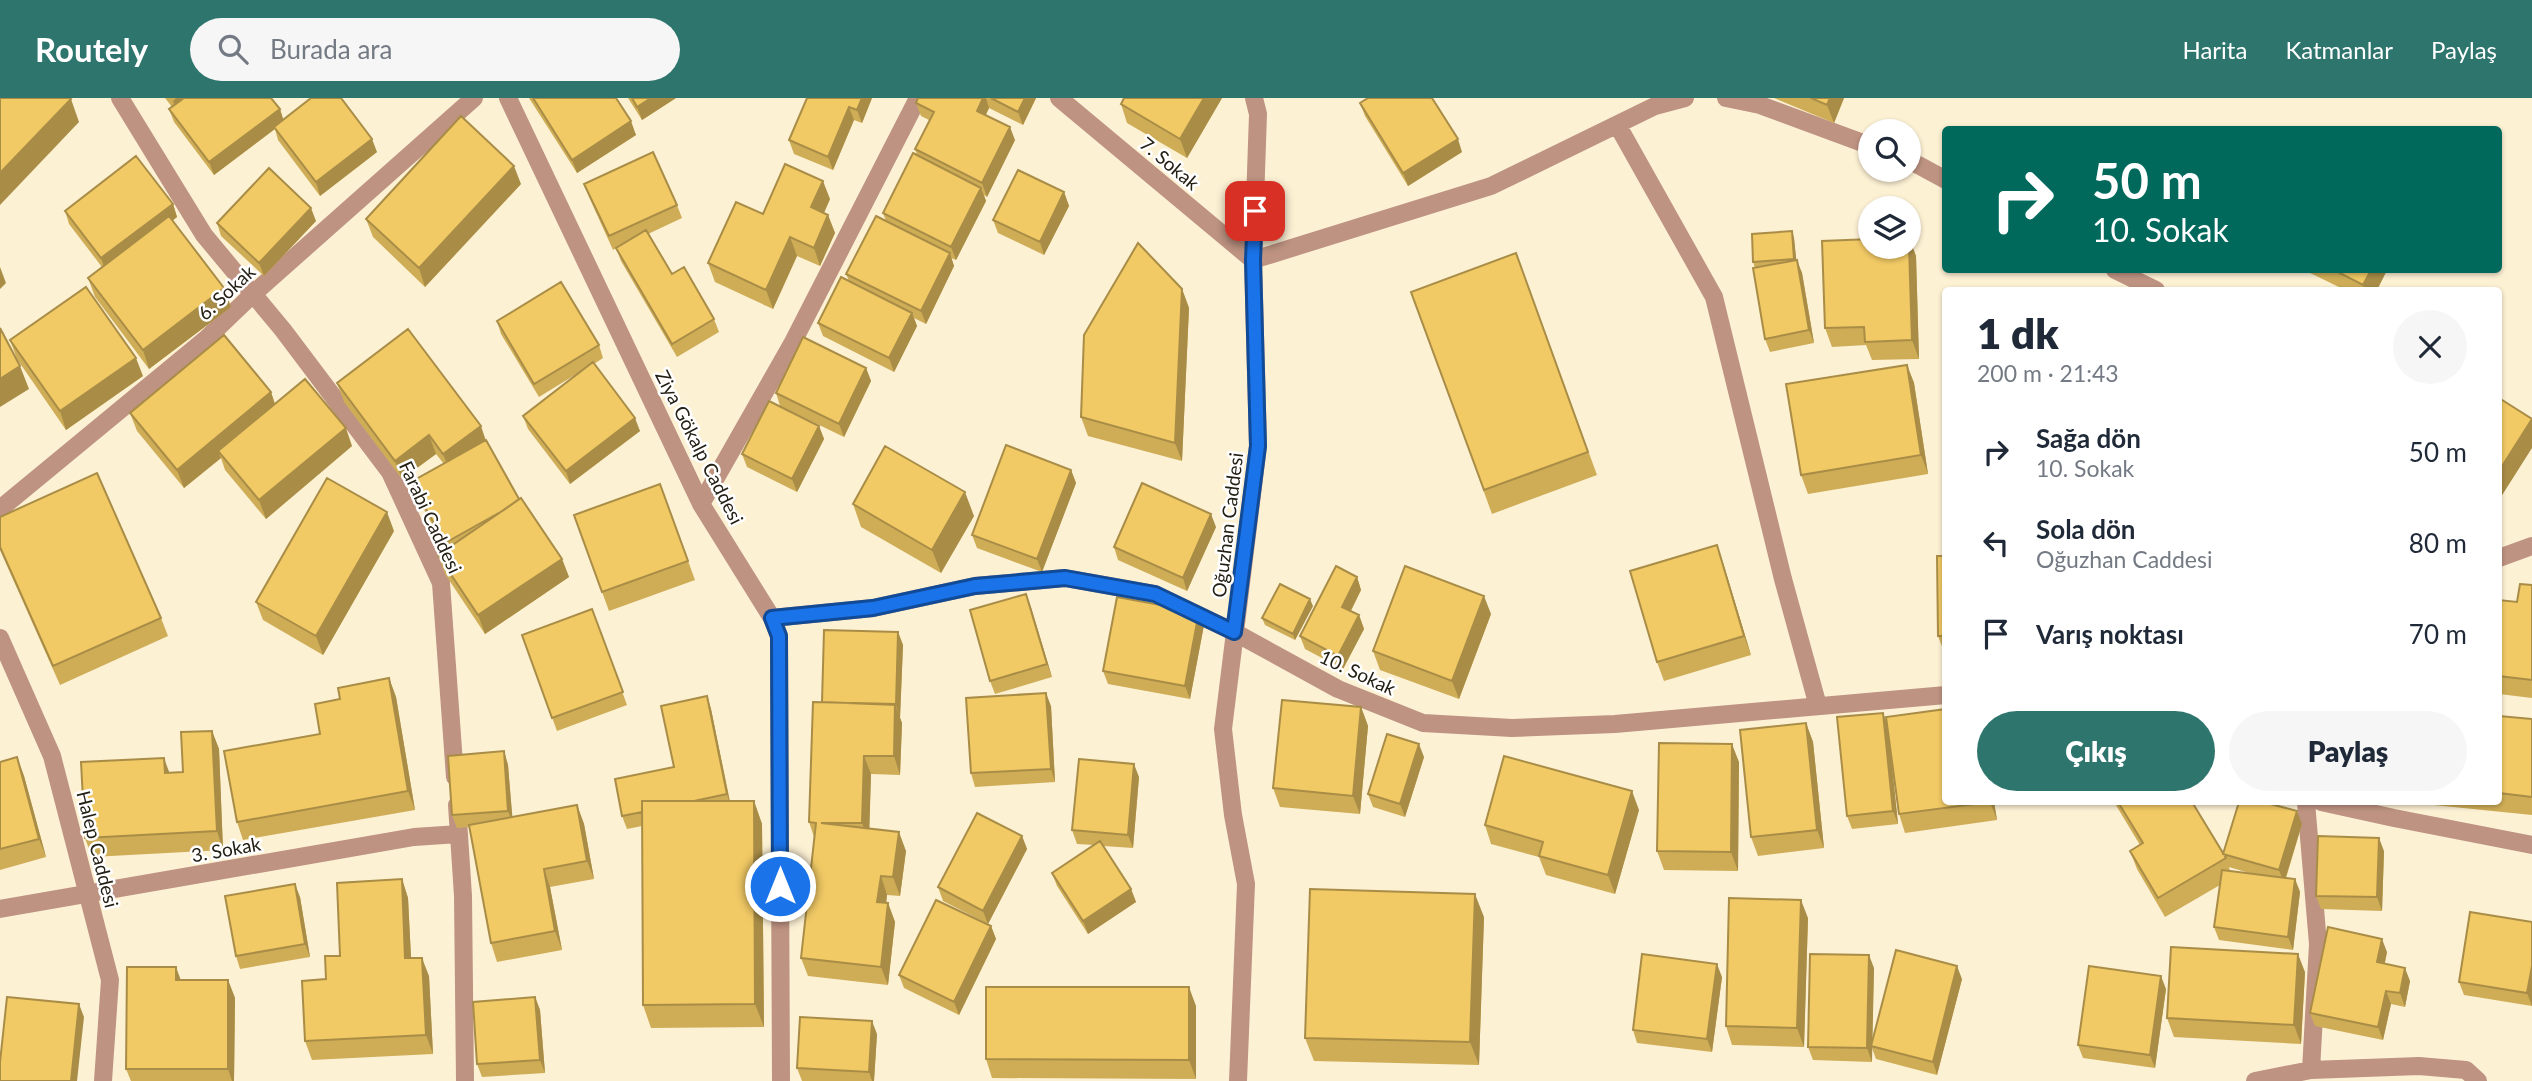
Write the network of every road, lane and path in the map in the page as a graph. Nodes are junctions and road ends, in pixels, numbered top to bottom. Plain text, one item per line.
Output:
1 (120, 98) edge
2 (474, 98) edge
3 (508, 98) edge
4 (918, 98) edge
5 (1059, 98) edge
6 (1254, 98) edge
7 (1685, 98) edge
8 (1726, 98) edge
9 (1656, 102) edge
10 (1618, 126) junction
11 (1858, 141) edge
12 (1921, 166) edge
13 (1942, 178) edge
14 (1253, 260) junction
15 (2121, 273) edge
16 (2150, 287) edge
17 (253, 294) junction
18 (701, 504) junction
19 (0, 509) edge
20 (2532, 546) edge
21 (2502, 557) edge
22 (772, 618) junction
23 (1234, 632) junction
24 (0, 638) edge
25 (1942, 695) edge
26 (1818, 706) junction
27 (2306, 805) edge
28 (2335, 805) edge
29 (459, 834) junction
30 (2532, 845) edge
31 (88, 895) junction
32 (0, 909) edge
33 (2311, 1070) junction
34 (103, 1081) edge
35 (465, 1081) edge
36 (781, 1081) edge
37 (1238, 1081) edge
38 (2255, 1081) edge
39 (2478, 1081) edge

1 - 17 street, Farabi Caddesi
2 - 17 street, 6. Sokak
3 - 18 street, Ziya Gökalp Caddesi
4 - 18 street
5 - 14 street, 7. Sokak
6 - 14 street, Oğuzhan Caddesi
7 - 9 street
8 - 11 street
9 - 10 street
10 - 14 street
10 - 26 street
12 - 13 street
14 - 23 street, Oğuzhan Caddesi
15 - 16 street
17 - 19 street, 6. Sokak
17 - 29 street, Farabi Caddesi
18 - 22 street, Ziya Gökalp Caddesi
20 - 21 street
22 - 23 street, 10. Sokak
22 - 36 street, Ziya Gökalp Caddesi
23 - 26 street, 10. Sokak
23 - 37 street, Oğuzhan Caddesi
24 - 31 street, Halep Caddesi
25 - 26 street, 10. Sokak
27 - 33 street
28 - 30 street
29 - 31 street, 3. Sokak
29 - 35 street, Farabi Caddesi
31 - 32 street, 3. Sokak
31 - 34 street, Halep Caddesi
33 - 38 street
33 - 39 street

